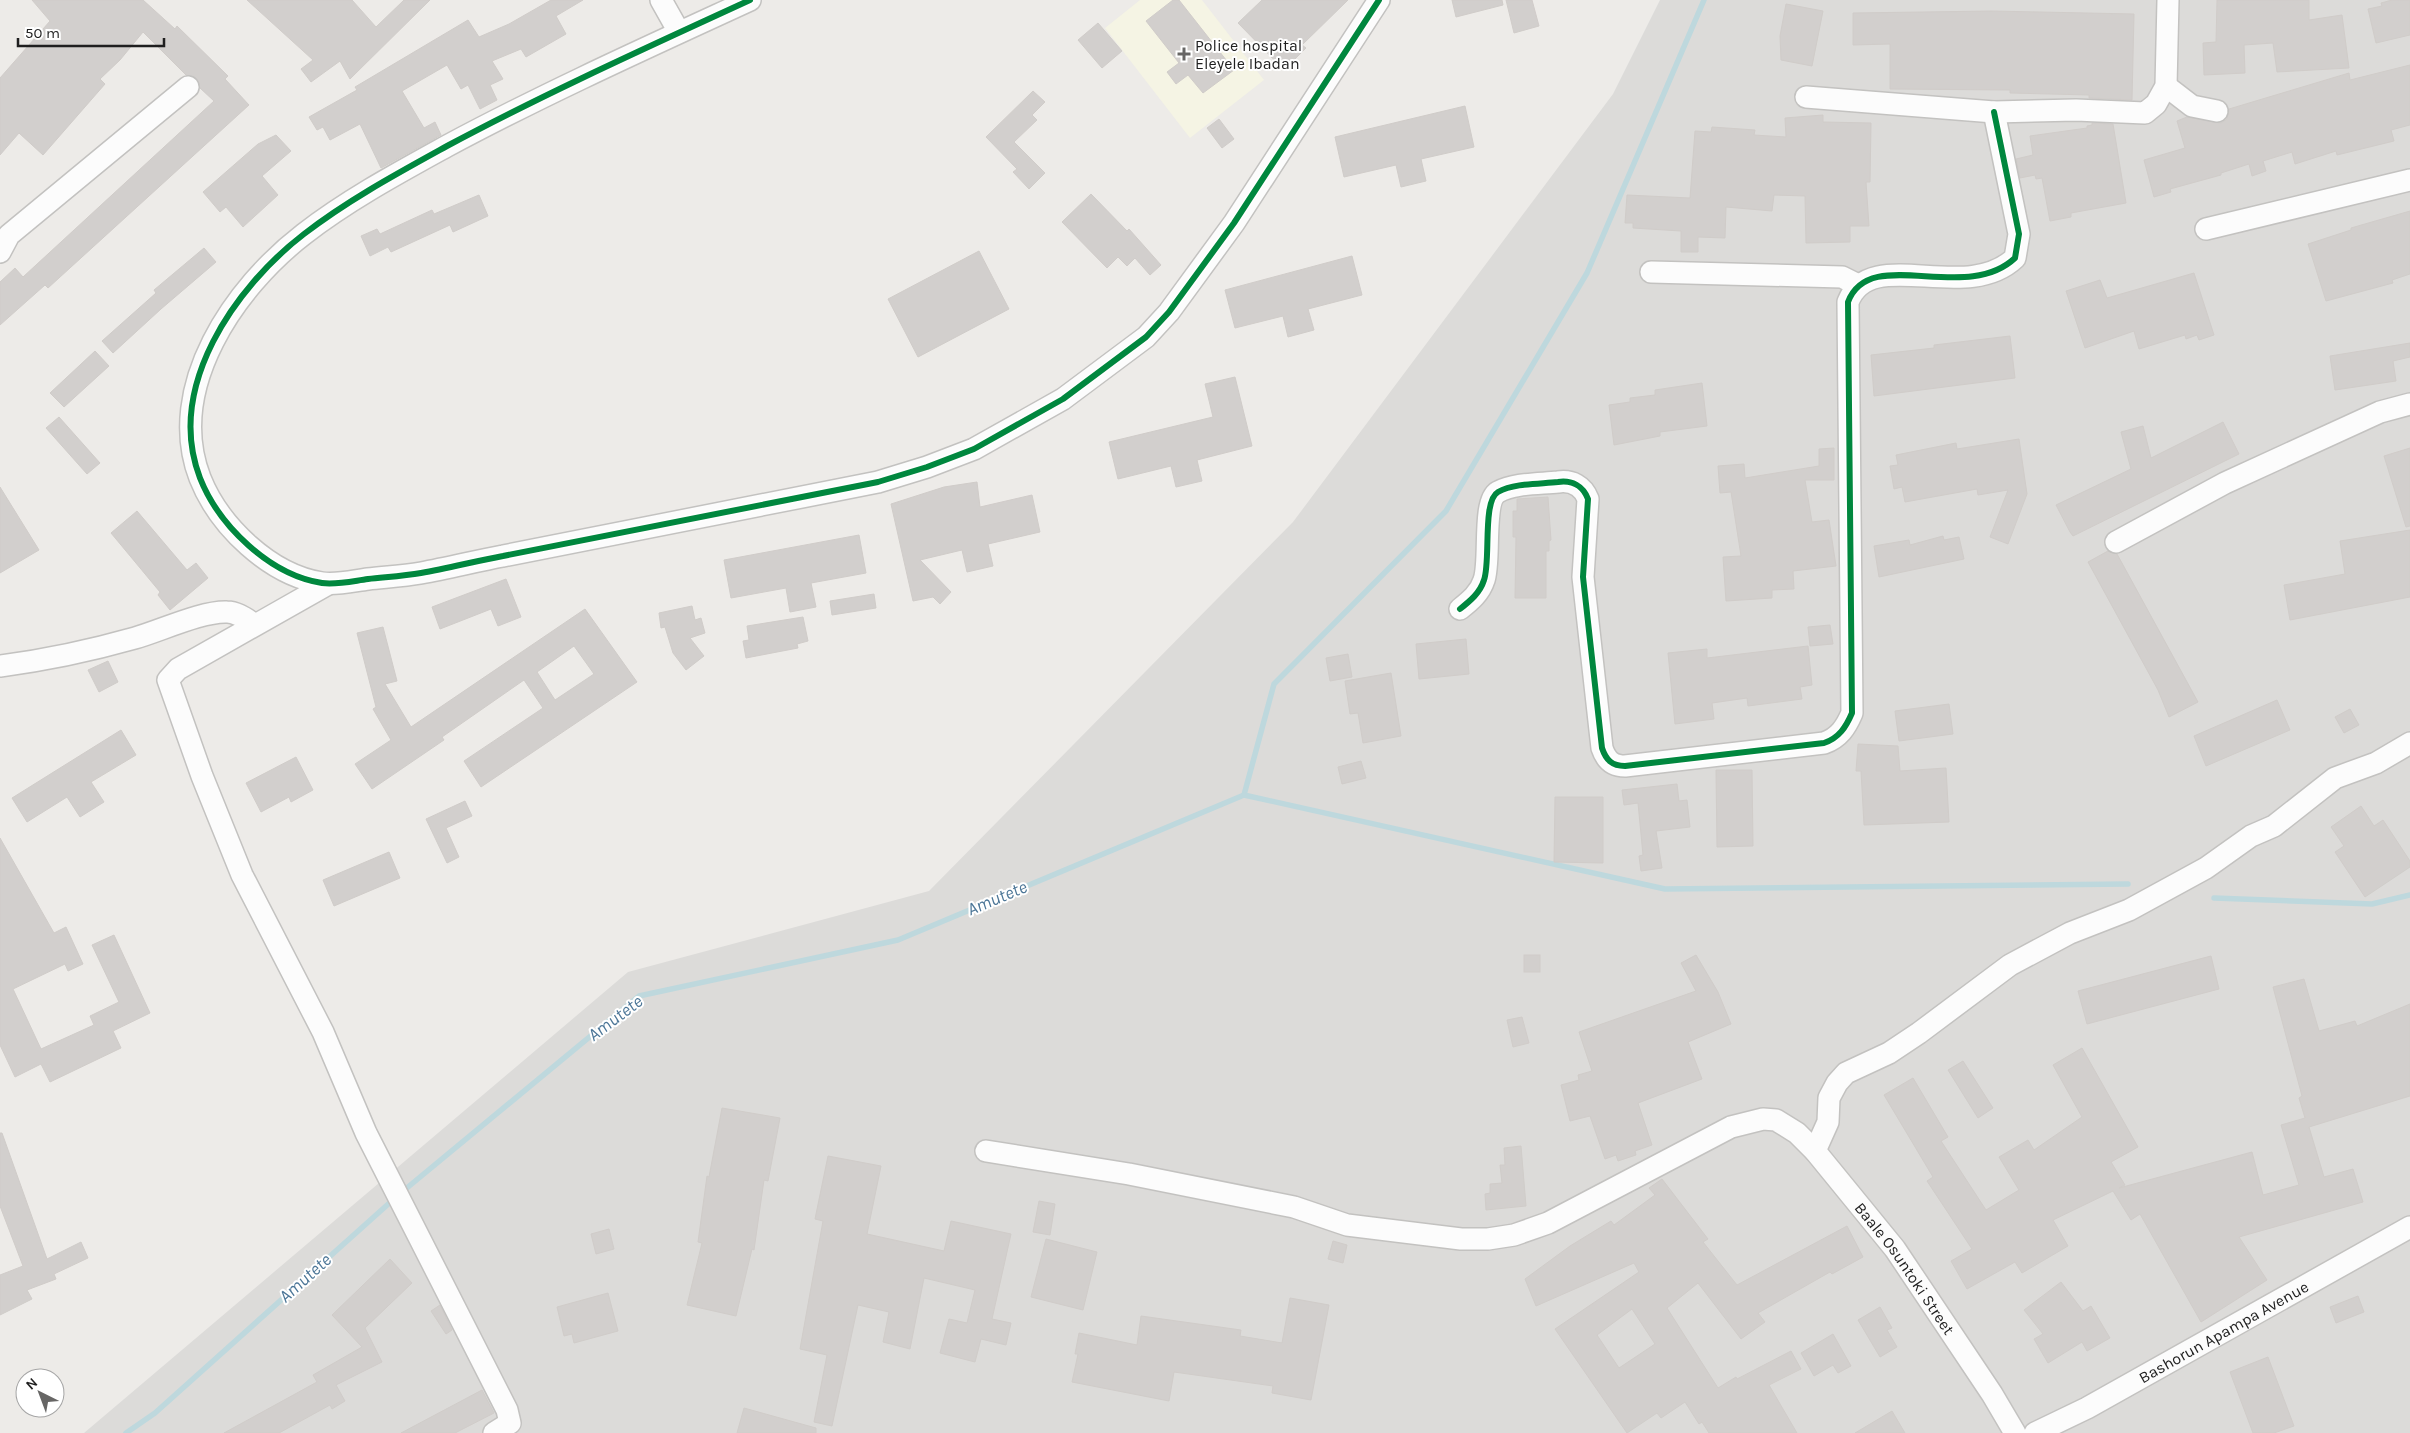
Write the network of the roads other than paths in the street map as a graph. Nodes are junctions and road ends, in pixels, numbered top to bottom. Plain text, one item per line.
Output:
1 (661, 0) edge
2 (750, 0) edge
3 (1379, 0) edge
4 (2168, 0) edge
5 (679, 32) junction
6 (2166, 86) junction
7 (188, 87) dead end
8 (1806, 97) dead end
9 (2218, 111) dead end
10 (1994, 112) junction
11 (2410, 180) edge
12 (2206, 229) dead end
13 (0, 252) edge
14 (1651, 272) dead end
15 (1858, 285) junction
16 (2410, 404) edge
17 (2116, 542) dead end
18 (328, 584) junction
19 (1460, 609) dead end
20 (254, 624) junction
21 (0, 666) edge
22 (2410, 743) edge
23 (986, 1151) dead end
24 (1815, 1151) junction
25 (2410, 1227) edge
26 (494, 1433) edge
27 (2015, 1433) edge
28 (2035, 1433) edge

1 - 5 street
2 - 5 street
3 - 18 street
4 - 6 street
5 - 18 street
6 - 9 street
6 - 10 street
7 - 13 street
8 - 10 street
10 - 15 street
11 - 12 street
14 - 15 street
15 - 19 street
16 - 17 street
18 - 20 street
20 - 21 street
20 - 26 street
22 - 24 street
23 - 24 street, Baale Osuntoki Street
24 - 27 street, Baale Osuntoki Street
25 - 28 street, Bashorun Apampa Avenue

